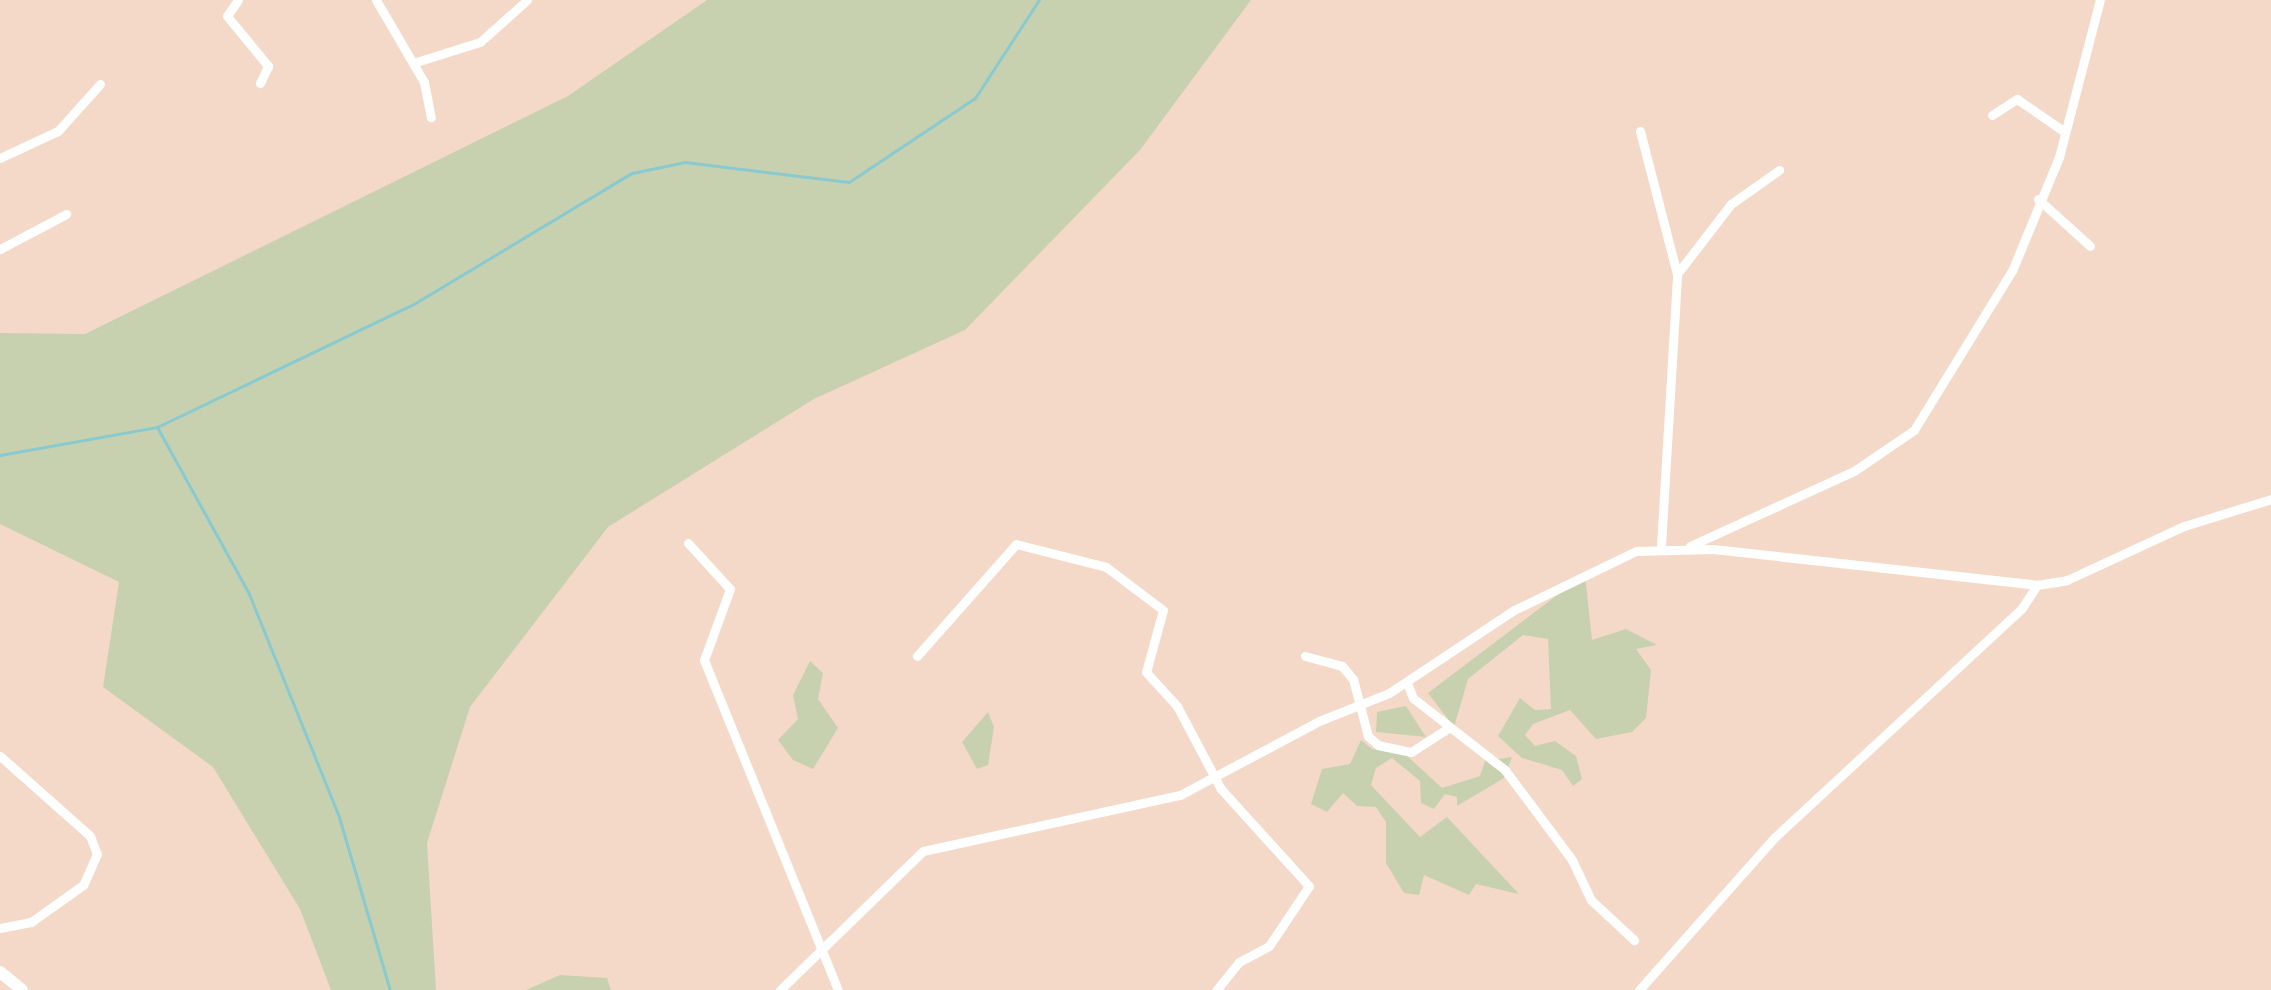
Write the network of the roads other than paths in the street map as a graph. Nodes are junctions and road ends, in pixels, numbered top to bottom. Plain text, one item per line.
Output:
1 (238, 0) edge
2 (376, 0) edge
3 (527, 0) edge
4 (2100, 0) edge
5 (413, 63) junction
6 (260, 83) dead end
7 (100, 84) dead end
8 (1992, 115) dead end
9 (431, 117) dead end
10 (2062, 130) junction
11 (1640, 131) dead end
12 (0, 158) edge
13 (1779, 170) dead end
14 (2038, 199) junction
15 (66, 214) dead end
16 (2090, 246) dead end
17 (0, 249) edge
18 (1677, 274) junction
19 (2271, 499) edge
20 (688, 543) dead end
21 (1661, 546) junction
22 (1687, 548) junction
23 (2037, 585) junction
24 (917, 656) dead end
25 (1305, 656) dead end
26 (1407, 683) junction
27 (1363, 705) junction
28 (1450, 727) junction
29 (0, 756) edge
30 (1213, 776) junction
31 (0, 928) edge
32 (1634, 940) dead end
33 (825, 952) junction
34 (0, 972) edge
35 (22, 990) edge
36 (780, 990) edge
37 (838, 990) edge
38 (1216, 990) edge
39 (1639, 990) edge

1 - 6 street
2 - 5 street
3 - 5 street
4 - 10 street
5 - 9 street
7 - 12 street
8 - 10 street
10 - 14 street
11 - 18 street
13 - 18 street
14 - 16 street
14 - 22 street
15 - 17 street
18 - 21 street
19 - 23 street
20 - 33 street
21 - 22 street
21 - 26 street
22 - 23 street
23 - 39 street
24 - 30 street
25 - 27 street
26 - 27 street
26 - 28 street
27 - 28 street
27 - 30 street
28 - 32 street
29 - 31 street
30 - 33 street
30 - 38 street
33 - 36 street
33 - 37 street
34 - 35 main road

